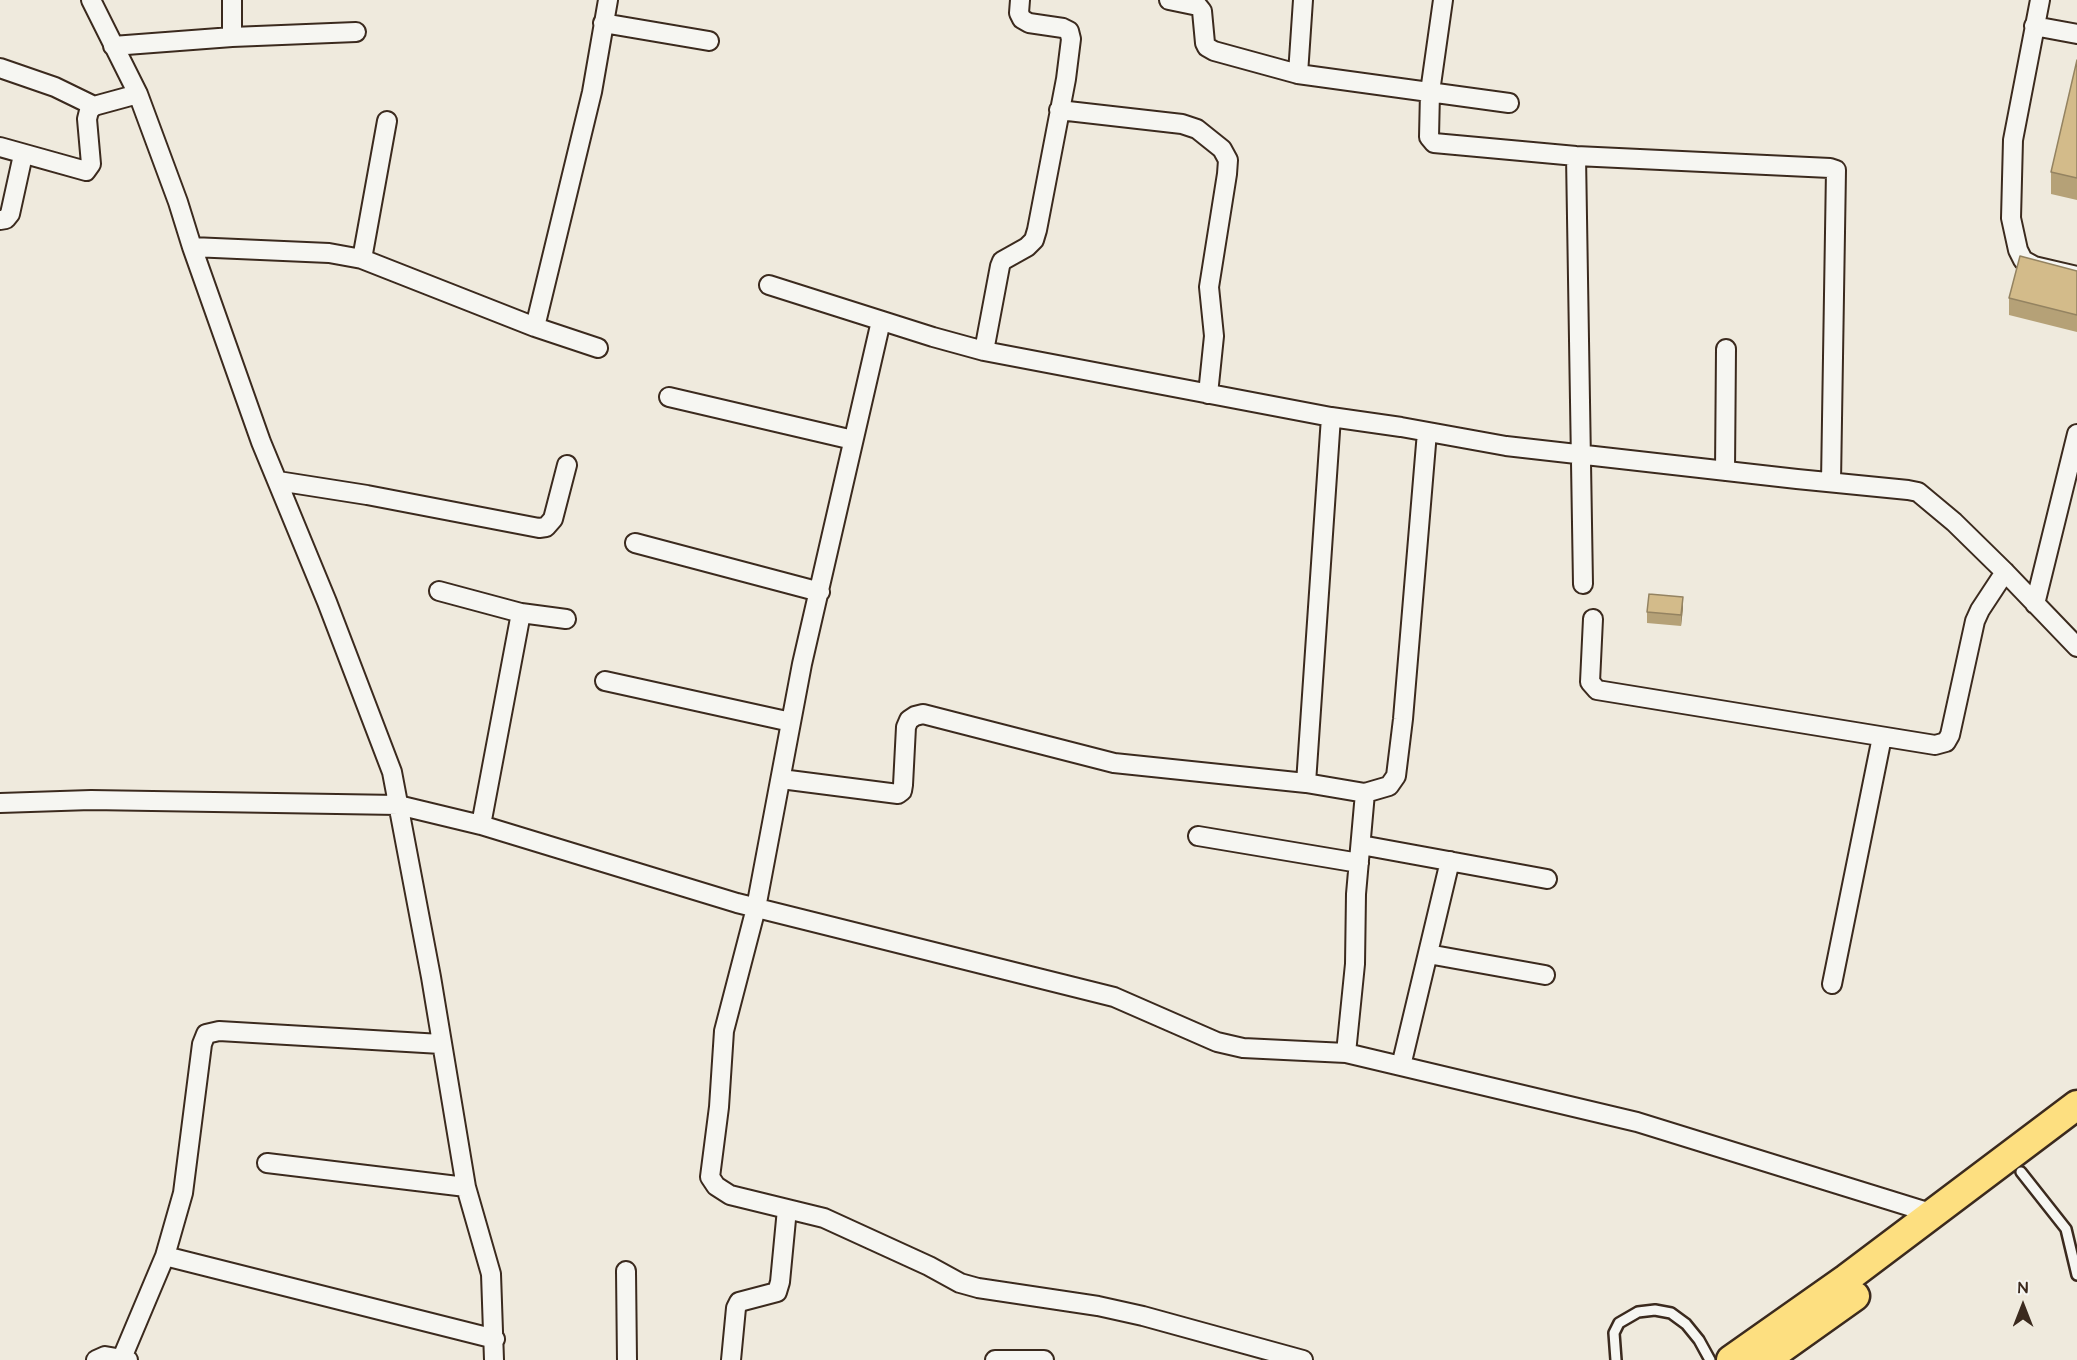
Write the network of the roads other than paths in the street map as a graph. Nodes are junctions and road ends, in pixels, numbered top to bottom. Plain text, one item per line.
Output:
1 (91, 0) edge
2 (232, 0) edge
3 (608, 0) edge
4 (1020, 0) edge
5 (1169, 0) edge
6 (1303, 0) edge
7 (1443, 0) edge
8 (2040, 0) edge
9 (603, 23) junction
10 (2034, 26) junction
11 (356, 32) dead end
12 (2077, 34) edge
13 (232, 37) junction
14 (710, 41) dead end
15 (113, 46) junction
16 (0, 68) edge
17 (1298, 74) junction
18 (1430, 92) junction
19 (138, 94) junction
20 (1509, 103) dead end
21 (94, 106) junction
22 (1059, 110) junction
23 (387, 121) dead end
24 (0, 147) edge
25 (23, 154) junction
26 (1576, 156) junction
27 (0, 220) edge
28 (192, 247) junction
29 (362, 259) junction
30 (2077, 276) edge
31 (769, 285) dead end
32 (881, 321) junction
33 (535, 327) junction
34 (597, 348) dead end
35 (1726, 349) dead end
36 (984, 351) junction
37 (1208, 394) junction
38 (669, 396) dead end
39 (1331, 417) junction
40 (1427, 432) junction
41 (2077, 434) edge
42 (853, 440) junction
43 (1581, 456) junction
44 (567, 465) dead end
45 (1725, 471) junction
46 (278, 480) junction
47 (1831, 482) junction
48 (635, 543) dead end
49 (2005, 572) junction
50 (1583, 584) dead end
51 (439, 591) dead end
52 (820, 592) junction
53 (2035, 604) junction
54 (521, 613) junction
55 (566, 619) dead end
56 (1593, 619) dead end
57 (2077, 647) edge
58 (605, 681) dead end
59 (791, 722) junction
60 (1882, 737) junction
61 (781, 779) junction
62 (1306, 783) junction
63 (1365, 794) junction
64 (0, 803) edge
65 (398, 805) junction
66 (481, 825) junction
67 (1198, 836) dead end
68 (1360, 854) junction
69 (1450, 861) junction
70 (1547, 879) dead end
71 (756, 908) junction
72 (1428, 954) junction
73 (1545, 975) dead end
74 (1832, 984) dead end
75 (441, 1044) junction
76 (1346, 1053) junction
77 (1401, 1066) junction
78 (2077, 1105) edge
79 (2077, 1129) edge
80 (267, 1163) dead end
81 (2021, 1172) junction
82 (466, 1187) junction
83 (788, 1209) junction
84 (1934, 1214) junction
85 (165, 1257) junction
86 (626, 1271) dead end
87 (2077, 1275) edge
88 (495, 1339) junction
89 (125, 1359) edge
90 (96, 1360) edge
91 (494, 1360) edge
92 (627, 1360) edge
93 (731, 1360) edge
94 (994, 1360) edge
95 (1044, 1360) edge
96 (1303, 1360) edge
97 (1616, 1360) edge
98 (1727, 1360) edge
99 (1766, 1360) edge

1 - 15 street
2 - 13 street
3 - 9 street
4 - 22 street
5 - 17 street
6 - 17 street
7 - 18 street
8 - 10 street
9 - 14 street
9 - 33 street
10 - 12 street
10 - 30 street
11 - 13 street
13 - 15 street
15 - 19 street
16 - 21 street
17 - 18 street
18 - 20 street
18 - 26 street
19 - 21 street
19 - 28 street
21 - 25 street
22 - 36 street
22 - 37 street
23 - 29 street
24 - 25 street
25 - 27 street
26 - 43 street
26 - 47 street
28 - 29 street
28 - 46 street
29 - 33 street
31 - 32 street
32 - 36 street
32 - 42 street
33 - 34 street
35 - 45 street
36 - 37 street
37 - 39 street
38 - 42 street
39 - 40 street
39 - 62 street
40 - 43 street
40 - 63 street
41 - 53 street
42 - 52 street
43 - 45 street
43 - 50 street
44 - 46 street
45 - 47 street
46 - 65 street
47 - 49 street
48 - 52 street
49 - 53 street
49 - 60 street
51 - 54 street
52 - 59 street
53 - 57 street
54 - 55 street
54 - 66 street
56 - 60 street
58 - 59 street
59 - 61 street
60 - 74 street
61 - 62 street
61 - 71 street
62 - 63 street
63 - 68 street
64 - 65 street
65 - 66 street
65 - 75 street
66 - 71 street
67 - 68 street
68 - 69 street
68 - 76 street
69 - 70 street
69 - 72 street
71 - 76 street
71 - 83 street
72 - 73 street
72 - 77 street
75 - 82 street
75 - 85 street
76 - 77 street
77 - 84 street
78 - 84 main road
79 - 81 main road
80 - 82 street
81 - 87 lane
81 - 99 main road
82 - 88 street
83 - 93 street
83 - 96 street
84 - 98 main road
85 - 88 street
85 - 89 street
86 - 92 street
88 - 91 street
89 - 90 street
94 - 95 street
97 - 98 lane

